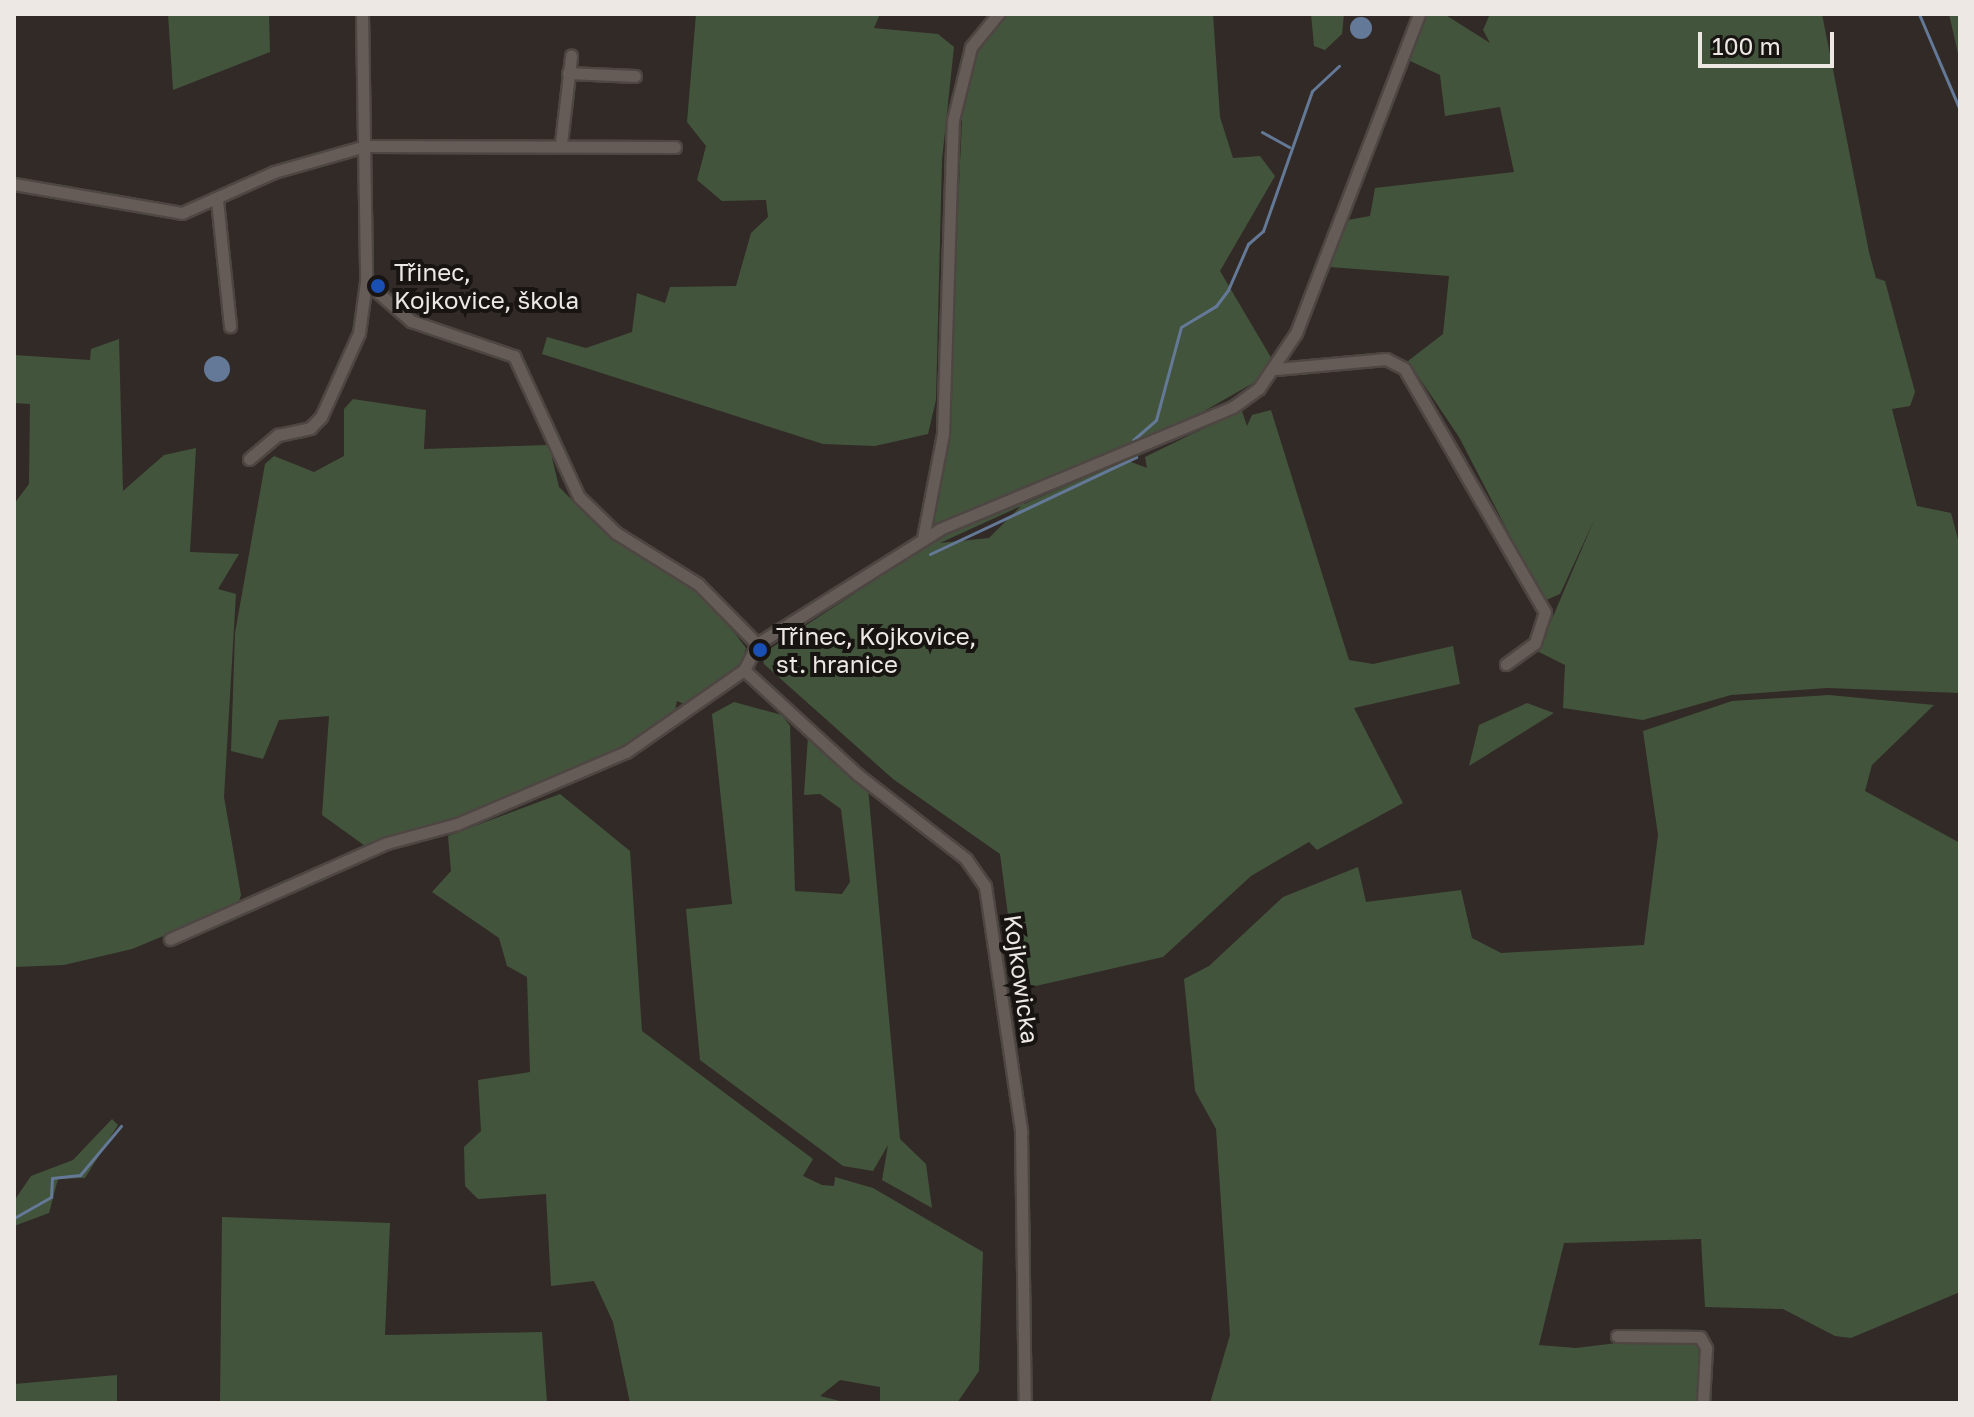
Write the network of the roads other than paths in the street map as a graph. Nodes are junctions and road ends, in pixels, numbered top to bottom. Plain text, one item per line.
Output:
1 (362, 14) edge
2 (998, 14) edge
3 (1419, 14) edge
4 (571, 56) dead end
5 (568, 73) junction
6 (635, 76) dead end
7 (561, 143) junction
8 (365, 146) junction
9 (675, 147) dead end
10 (14, 184) edge
11 (217, 200) junction
12 (366, 282) junction
13 (230, 326) dead end
14 (1276, 369) junction
15 (249, 459) dead end
16 (923, 538) junction
17 (757, 644) junction
18 (1506, 664) dead end
19 (744, 670) junction
20 (170, 939) dead end
21 (1617, 1336) dead end
22 (1025, 1403) edge
23 (1703, 1403) edge

1 - 8 street
2 - 16 street
3 - 14 street
4 - 5 street
5 - 6 street
5 - 7 street
7 - 8 street
7 - 9 street
8 - 11 street
8 - 12 street
10 - 11 street
11 - 13 street
12 - 15 street
12 - 17 street
14 - 16 street
14 - 18 street
16 - 17 street
17 - 19 street
19 - 20 street
19 - 22 street, Kojkowicka
21 - 23 street

